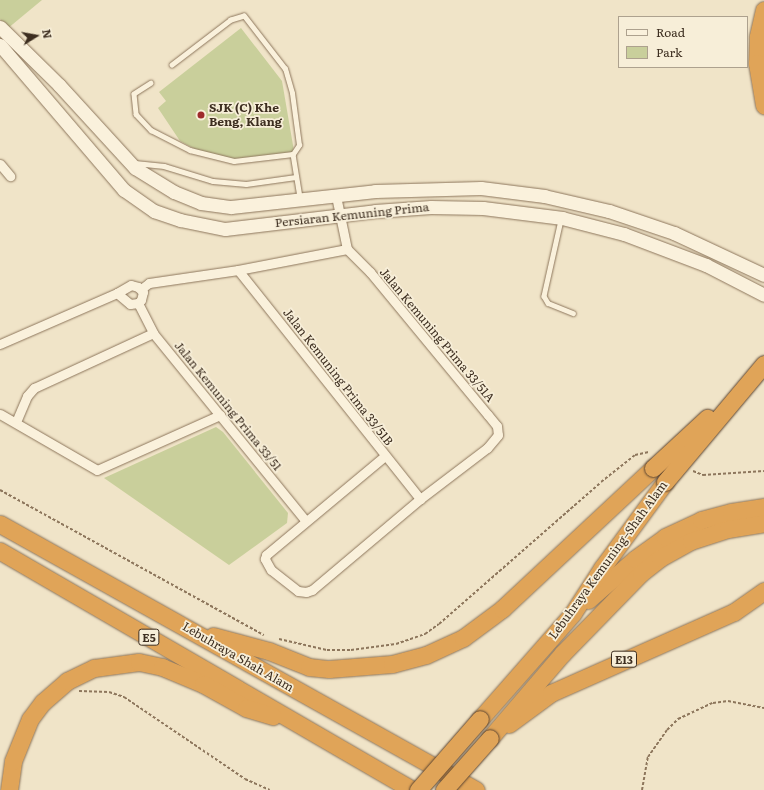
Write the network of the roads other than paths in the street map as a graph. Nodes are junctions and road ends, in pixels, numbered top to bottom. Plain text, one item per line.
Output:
1 (764, 10) edge
2 (0, 28) edge
3 (0, 45) edge
4 (172, 65) dead end
5 (45, 71) junction
6 (33, 82) junction
7 (151, 83) dead end
8 (764, 105) edge
9 (292, 154) junction
10 (129, 162) junction
11 (0, 164) edge
12 (10, 176) dead end
13 (296, 177) junction
14 (336, 196) junction
15 (301, 201) junction
16 (341, 215) junction
17 (562, 218) junction
18 (347, 249) junction
19 (238, 270) junction
20 (764, 275) edge
21 (141, 289) junction
22 (117, 294) junction
23 (764, 295) edge
24 (138, 303) junction
25 (573, 313) dead end
26 (153, 333) junction
27 (0, 344) edge
28 (758, 370) edge
29 (0, 414) edge
30 (220, 415) junction
31 (16, 422) junction
32 (385, 456) junction
33 (420, 499) junction
34 (764, 507) edge
35 (305, 520) junction
36 (764, 523) edge
37 (0, 524) edge
38 (0, 551) edge
39 (764, 591) edge
40 (573, 613) junction
41 (189, 629) junction
42 (298, 723) junction
43 (490, 738) junction
44 (10, 790) edge
45 (413, 790) edge
46 (418, 790) edge
47 (444, 790) edge
48 (476, 790) edge

1 - 8 highway
2 - 5 street, Persiaran Kemuning Prima
3 - 6 street, Persiaran Kemuning Prima
4 - 9 lane
5 - 6 street
5 - 10 street, Persiaran Kemuning Prima
6 - 16 street, Persiaran Kemuning Prima
7 - 9 lane
9 - 13 lane
10 - 13 lane
10 - 15 street, Persiaran Kemuning Prima
11 - 12 street
13 - 15 lane
14 - 15 street, Persiaran Kemuning Prima
14 - 16 street
14 - 20 street, Persiaran Kemuning Prima
16 - 17 street, Persiaran Kemuning Prima
16 - 18 street
17 - 23 street, Persiaran Kemuning Prima
17 - 25 lane
18 - 19 street
18 - 33 street, Jalan Kemuning Prima 33/51A
19 - 21 street
19 - 32 street, Jalan Kemuning Prima 33/51B
21 - 22 street
21 - 24 street
22 - 24 street
22 - 27 street
24 - 26 street, Jalan Kemuning Prima 33/51
26 - 30 street, Jalan Kemuning Prima 33/51
26 - 31 street
28 - 40 highway, Lebuhraya Kemuning–Shah Alam, bridge
28 - 41 highway, bridge
29 - 31 street
30 - 31 street
30 - 35 street, Jalan Kemuning Prima 33/51
32 - 33 street, Jalan Kemuning Prima 33/51B
32 - 35 street
33 - 35 street
34 - 40 highway
36 - 43 highway
37 - 41 highway, Lebuhraya Shah Alam / E5
38 - 42 highway, E5
39 - 43 highway, E13
40 - 46 highway, Lebuhraya Kemuning–Shah Alam, bridge
41 - 48 highway, Lebuhraya Shah Alam / E5
42 - 44 highway
42 - 45 highway, E5
43 - 47 highway, E13, bridge

